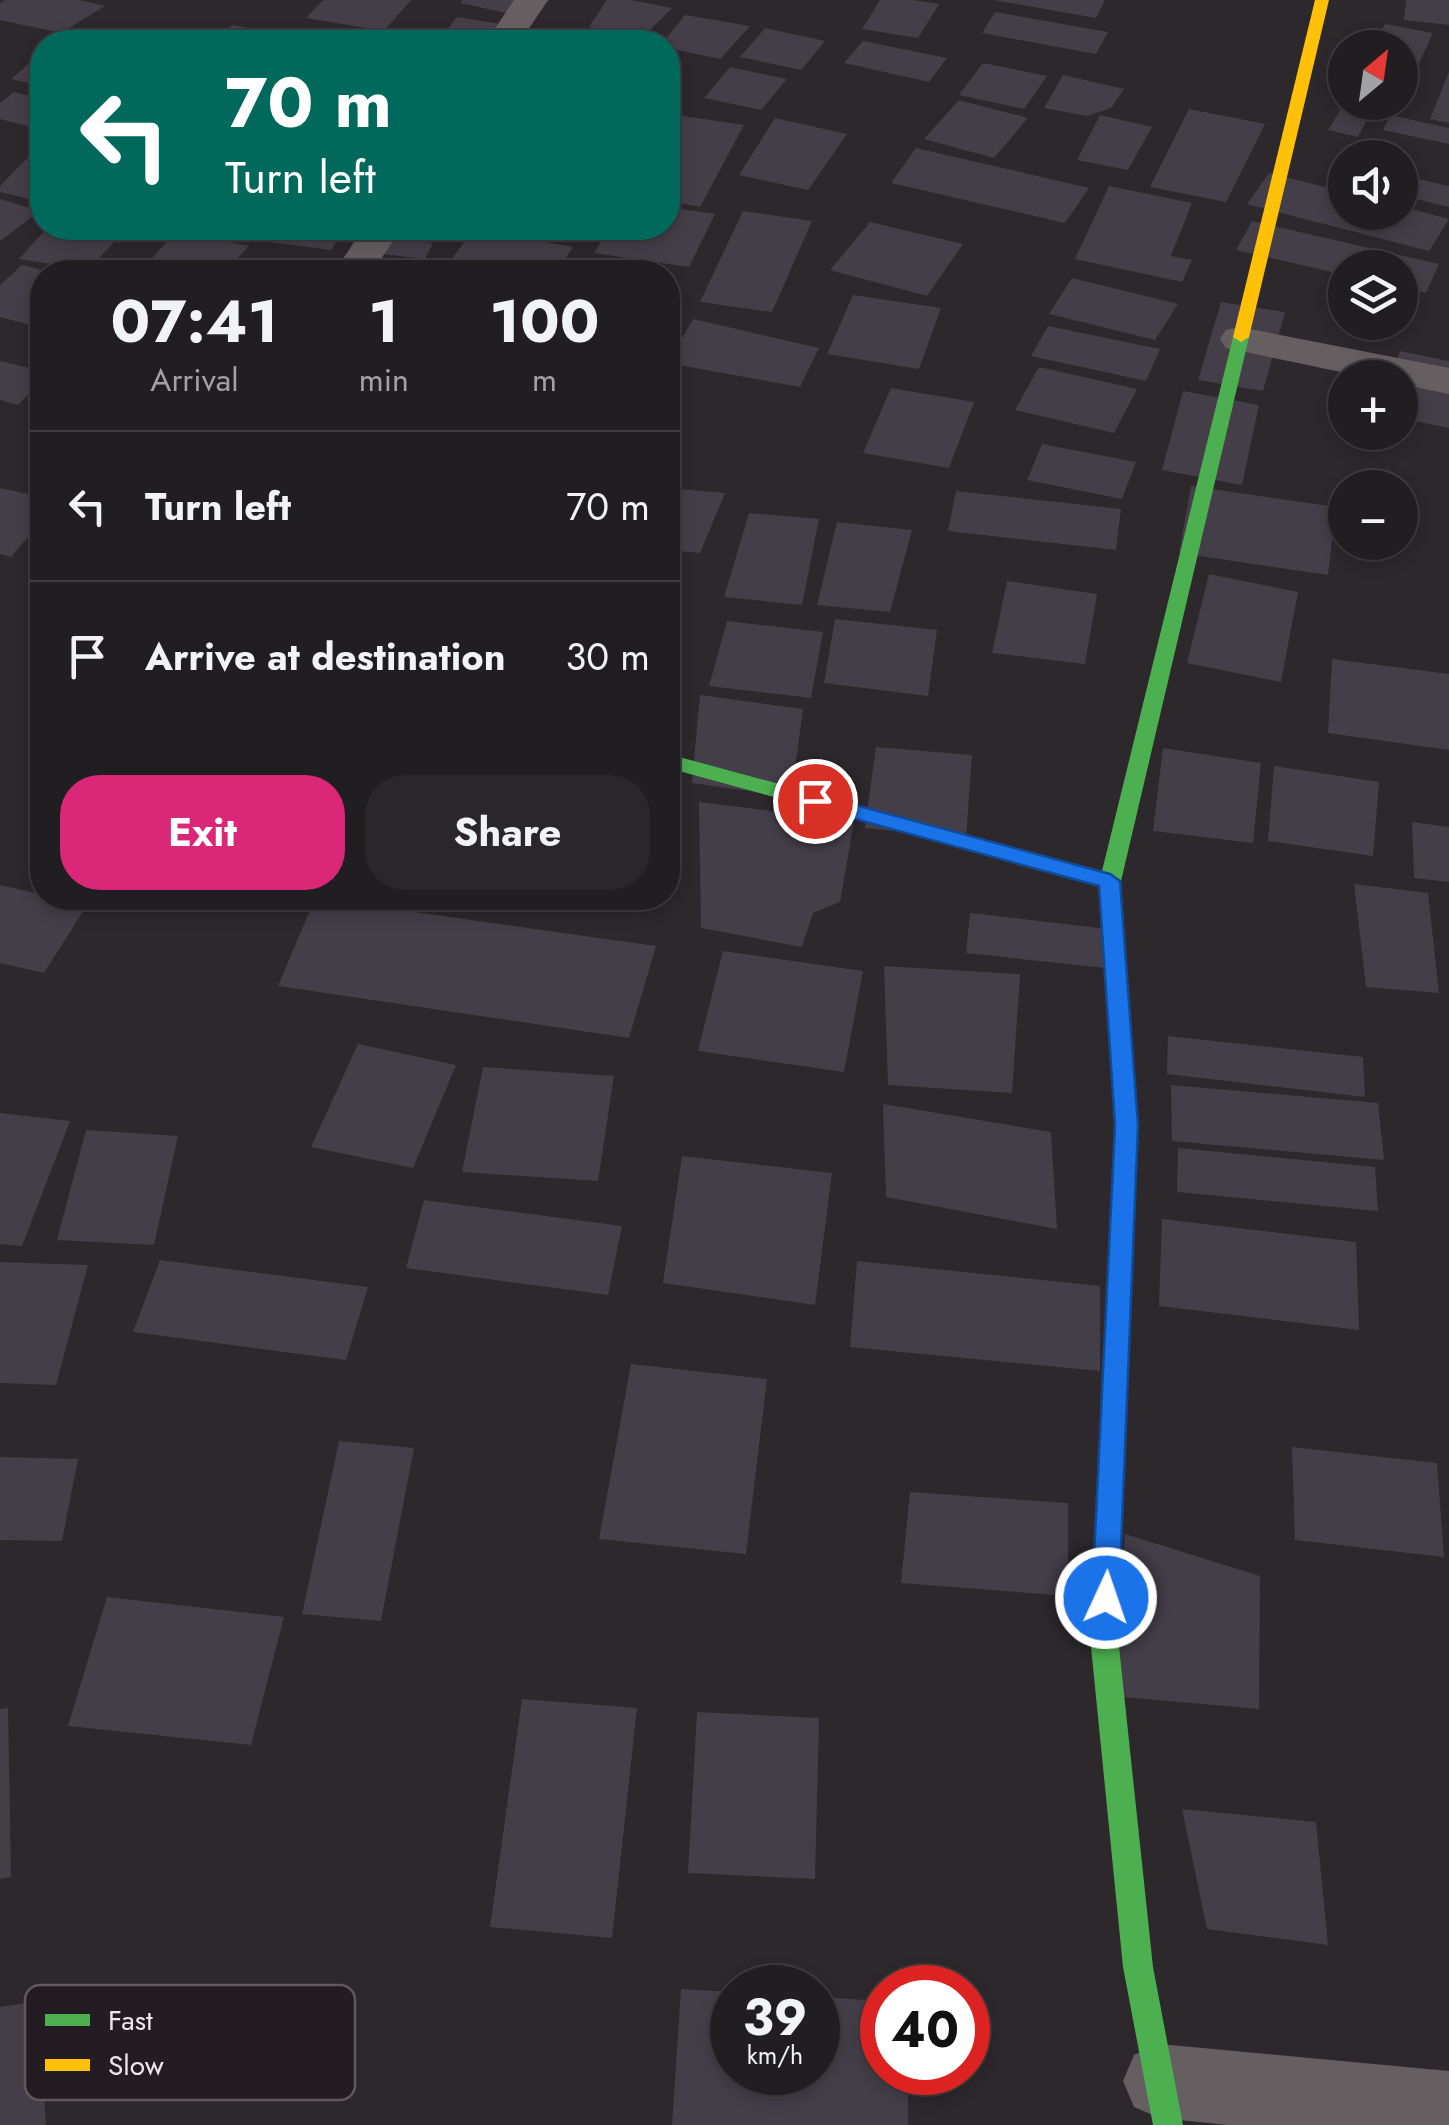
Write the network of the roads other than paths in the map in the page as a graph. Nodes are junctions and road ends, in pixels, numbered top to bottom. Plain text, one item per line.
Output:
1 (530, 0) edge
2 (1322, 0) edge
3 (511, 30) edge
4 (1240, 339) junction
5 (1449, 381) edge
6 (680, 764) edge
7 (1110, 881) junction
8 (1164, 2103) edge
9 (1449, 2109) edge

1 - 3 street
2 - 4 street
4 - 5 street
4 - 7 street
6 - 7 street
7 - 8 street
8 - 9 street

